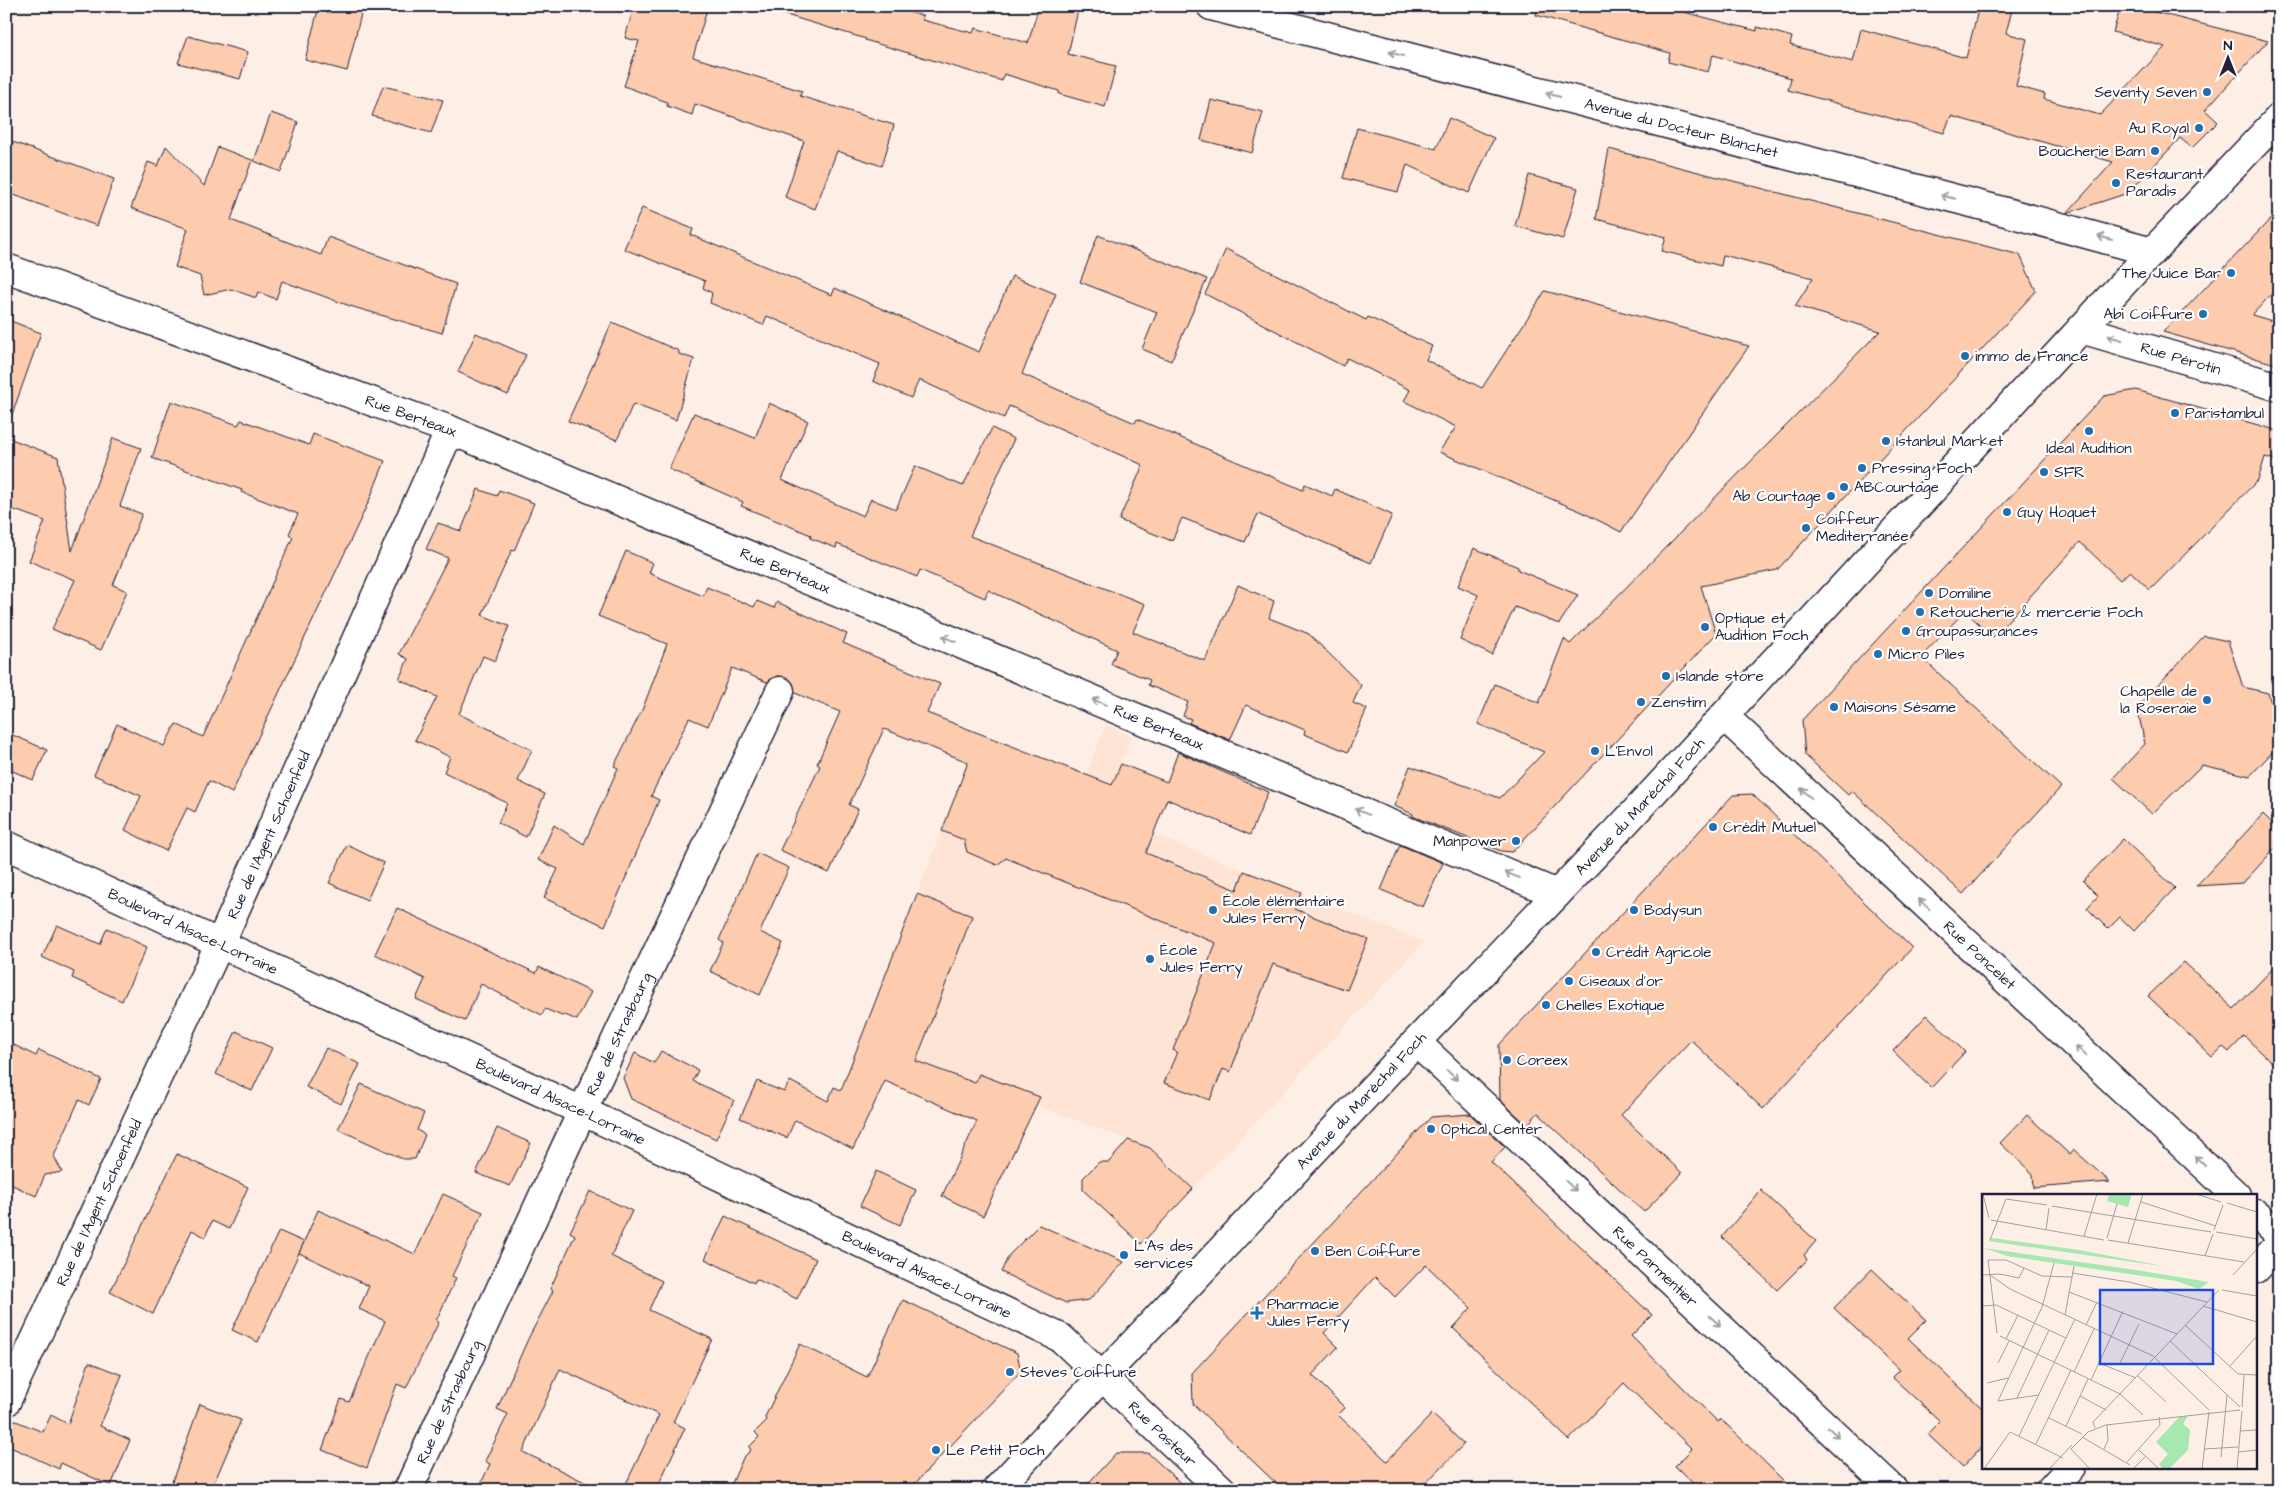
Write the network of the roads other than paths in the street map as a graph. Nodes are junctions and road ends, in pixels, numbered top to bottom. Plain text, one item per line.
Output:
1 (1211, 6) edge
2 (2279, 118) edge
3 (2152, 252) junction
4 (6, 268) edge
5 (2081, 329) junction
6 (2279, 387) edge
7 (450, 430) junction
8 (780, 690) dead end
9 (1724, 716) junction
10 (6, 845) edge
11 (1557, 894) junction
12 (218, 944) junction
13 (1416, 1042) junction
14 (582, 1111) junction
15 (2235, 1194) edge
16 (2258, 1216) edge
17 (2279, 1235) edge
18 (2279, 1245) edge
19 (2258, 1267) edge
20 (1103, 1378) junction
21 (6, 1402) edge
22 (2071, 1468) edge
23 (409, 1488) dead end
24 (996, 1490) edge
25 (1222, 1490) edge
26 (1894, 1490) edge
27 (2050, 1490) edge

3 -> 1 street, Avenue du Docteur Blanchet
2 - 3 street, Avenue du Maréchal Foch
3 - 5 street, Avenue du Maréchal Foch
4 - 7 street, Rue Berteaux
6 -> 5 street, Rue Pérotin
5 - 9 street, Avenue du Maréchal Foch
11 -> 7 street, Rue Berteaux
7 - 12 street, Rue de l'Agent Schoenfeld
8 - 14 street, Rue de Strasbourg
9 - 11 street, Avenue du Maréchal Foch
15 -> 9 street, Rue Poncelet
10 - 12 street, Boulevard Alsace-Lorraine
11 - 13 street, Avenue du Maréchal Foch
12 - 14 street, Boulevard Alsace-Lorraine
12 - 21 street, Rue de l'Agent Schoenfeld
13 - 20 street, Avenue du Maréchal Foch
13 -> 26 street, Rue Parmentier
14 - 20 street, Boulevard Alsace-Lorraine
14 - 23 street, Rue de Strasbourg
16 - 17 street
18 - 19 street
20 - 24 street, Avenue du Maréchal Foch
20 - 25 street, Rue Pasteur
22 - 27 street

